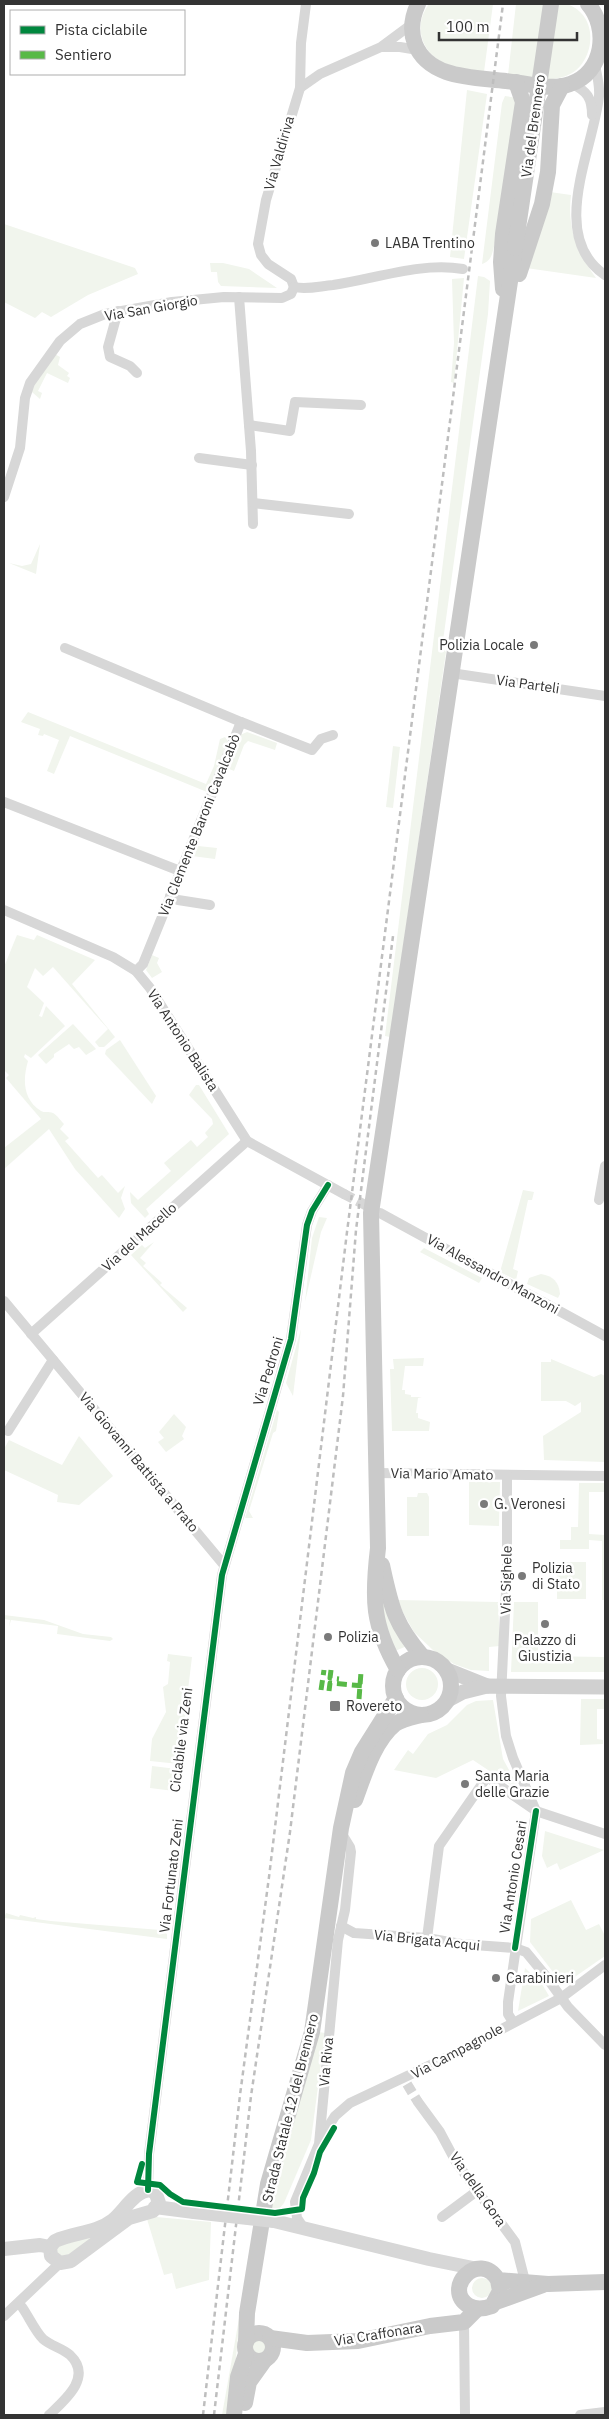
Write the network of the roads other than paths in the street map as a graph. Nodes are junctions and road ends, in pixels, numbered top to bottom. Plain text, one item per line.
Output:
1 (306, 4) edge
2 (418, 4) edge
3 (551, 4) edge
4 (588, 4) edge
5 (412, 24) junction
6 (604, 26) edge
7 (381, 48) junction
8 (418, 50) junction
9 (595, 65) junction
10 (516, 82) junction
11 (567, 85) junction
12 (300, 88) junction
13 (592, 126) junction
14 (463, 269) dead end
15 (605, 275) edge
16 (294, 287) junction
17 (240, 297) junction
18 (506, 306) junction
19 (118, 311) junction
20 (137, 373) dead end
21 (361, 405) dead end
22 (249, 425) junction
23 (199, 458) dead end
24 (252, 465) junction
25 (4, 497) edge
26 (253, 503) junction
27 (349, 514) dead end
28 (254, 524) dead end
29 (65, 648) dead end
30 (451, 673) junction
31 (605, 696) edge
32 (240, 722) junction
33 (333, 735) dead end
34 (4, 802) edge
35 (180, 871) junction
36 (170, 896) junction
37 (210, 905) dead end
38 (4, 910) edge
39 (136, 971) junction
40 (247, 1141) junction
41 (605, 1166) edge
42 (328, 1185) junction
43 (344, 1194) tunnel mouth
44 (599, 1200) dead end
45 (380, 1213) tunnel mouth
46 (4, 1303) edge
47 (31, 1334) junction
48 (605, 1336) edge
49 (53, 1360) junction
50 (8, 1431) dead end
51 (377, 1473) junction
52 (507, 1475) junction
53 (605, 1476) edge
54 (378, 1548) junction
55 (224, 1566) junction
56 (423, 1657) junction
57 (398, 1670) junction
58 (446, 1670) junction
59 (494, 1686) junction
60 (605, 1687) edge
61 (396, 1698) junction
62 (448, 1700) junction
63 (421, 1715) junction
64 (536, 1810) junction
65 (342, 1834) junction
66 (605, 1834) edge
67 (341, 1926) junction
68 (427, 1938) junction
69 (515, 1948) junction
70 (605, 1965) edge
71 (561, 1998) junction
72 (513, 2022) junction
73 (605, 2045) edge
74 (418, 2102) tunnel mouth
75 (319, 2144) junction
76 (148, 2190) junction
77 (477, 2191) junction
78 (155, 2207) junction
79 (442, 2217) dead end
80 (303, 2228) junction
81 (50, 2247) junction
82 (4, 2249) edge
83 (429, 2259) junction
84 (60, 2263) junction
85 (478, 2269) junction
86 (463, 2278) junction
87 (498, 2280) junction
88 (525, 2282) junction
89 (605, 2282) edge
90 (548, 2284) junction
91 (462, 2299) junction
92 (496, 2302) junction
93 (22, 2307) dead end
94 (477, 2309) junction
95 (4, 2316) edge
96 (457, 2323) junction
97 (259, 2347) junction
98 (605, 2412) edge
99 (49, 2415) edge
100 (234, 2415) edge
101 (244, 2415) edge
102 (465, 2415) edge
103 (580, 2415) edge

1 - 12 street, Via Valdiriva
2 - 5 main road
3 - 18 main road, Via del Brennero, bridge
4 - 6 main road
5 - 7 street
5 - 8 main road
6 - 9 main road
7 - 8 street
7 - 12 street
8 - 10 main road
9 - 11 main road
9 - 13 street
10 - 11 main road
10 - 18 main road
11 - 13 street
11 - 18 main road
12 - 16 street, Via Valdiriva
13 - 15 street
14 - 16 street, Via San Giorgio
16 - 17 street, Via San Giorgio
17 - 19 street, Via San Giorgio
17 - 22 street
18 - 30 main road
19 - 20 street
19 - 25 street, Via San Giorgio
21 - 22 street
22 - 24 street
23 - 24 street
24 - 26 street
26 - 27 street
26 - 28 street
29 - 32 street
30 - 31 street, Via Parteli
30 - 51 main road
32 - 33 street, Via Clemente Baroni Cavalcabò
32 - 35 street, Via Clemente Baroni Cavalcabò
34 - 35 street
35 - 36 street, Via Clemente Baroni Cavalcabò
36 - 37 street
36 - 39 street, Via Clemente Baroni Cavalcabò
38 - 39 street, Via Antonio Balista
39 - 40 street, Via Antonio Balista
40 - 42 street, Via Antonio Balista
40 - 47 street, Via del Macello
41 - 44 street
42 - 43 street, Via Antonio Balista
42 - 55 street, Via Pedroni
45 - 48 street, Via Alessandro Manzoni
46 - 47 street, Via Giovanni Battista a Prato
47 - 49 street, Via Giovanni Battista a Prato
49 - 50 street
49 - 55 street, Via Giovanni Battista a Prato
51 - 52 street, Via Mario Amato
51 - 54 main road
52 - 53 street, Via Mario Amato
52 - 59 street, Via Sighele
54 - 56 main road
54 - 57 main road
55 - 76 street, Via Fortunato Zeni
56 - 57 main road
56 - 58 main road
57 - 61 main road
58 - 59 main road
58 - 62 main road
59 - 60 main road
59 - 62 main road
59 - 64 street, Via Sighele
61 - 63 main road
61 - 65 main road, Strada Statale 12 del Brennero
62 - 63 main road
63 - 65 main road, Strada Statale 12 del Brennero
64 - 66 street
64 - 68 street
64 - 69 street, Via Antonio Cesari
65 - 67 street, Via Riva
65 - 97 main road, Strada Statale 12 del Brennero
67 - 68 street, Via Brigata Acqui
67 - 75 street, Via Riva
68 - 69 street, Via Brigata Acqui
69 - 71 street
69 - 72 street, Via Antonio Cesari
70 - 71 street, Via Campagnole
71 - 72 street, Via Campagnole
71 - 73 street
72 - 75 street, Via Campagnole
74 - 77 street, Via della Gora
75 - 80 street, Via Riva
76 - 78 street
76 - 81 street
77 - 79 street
77 - 88 street, Via della Gora
78 - 80 street, bridge
78 - 84 street
80 - 83 street
81 - 82 street
81 - 84 street
83 - 85 street
83 - 86 street
84 - 95 street
85 - 86 main road
85 - 87 main road
86 - 91 main road
87 - 88 main road
87 - 92 main road
88 - 90 main road
89 - 90 main road
90 - 92 main road
91 - 94 main road
91 - 96 main road
92 - 94 main road
93 - 99 street
94 - 96 main road
96 - 97 main road, Via Craffonara
96 - 102 street
97 - 100 main road, Strada Statale 12 del Brennero
97 - 101 main road
98 - 103 street

